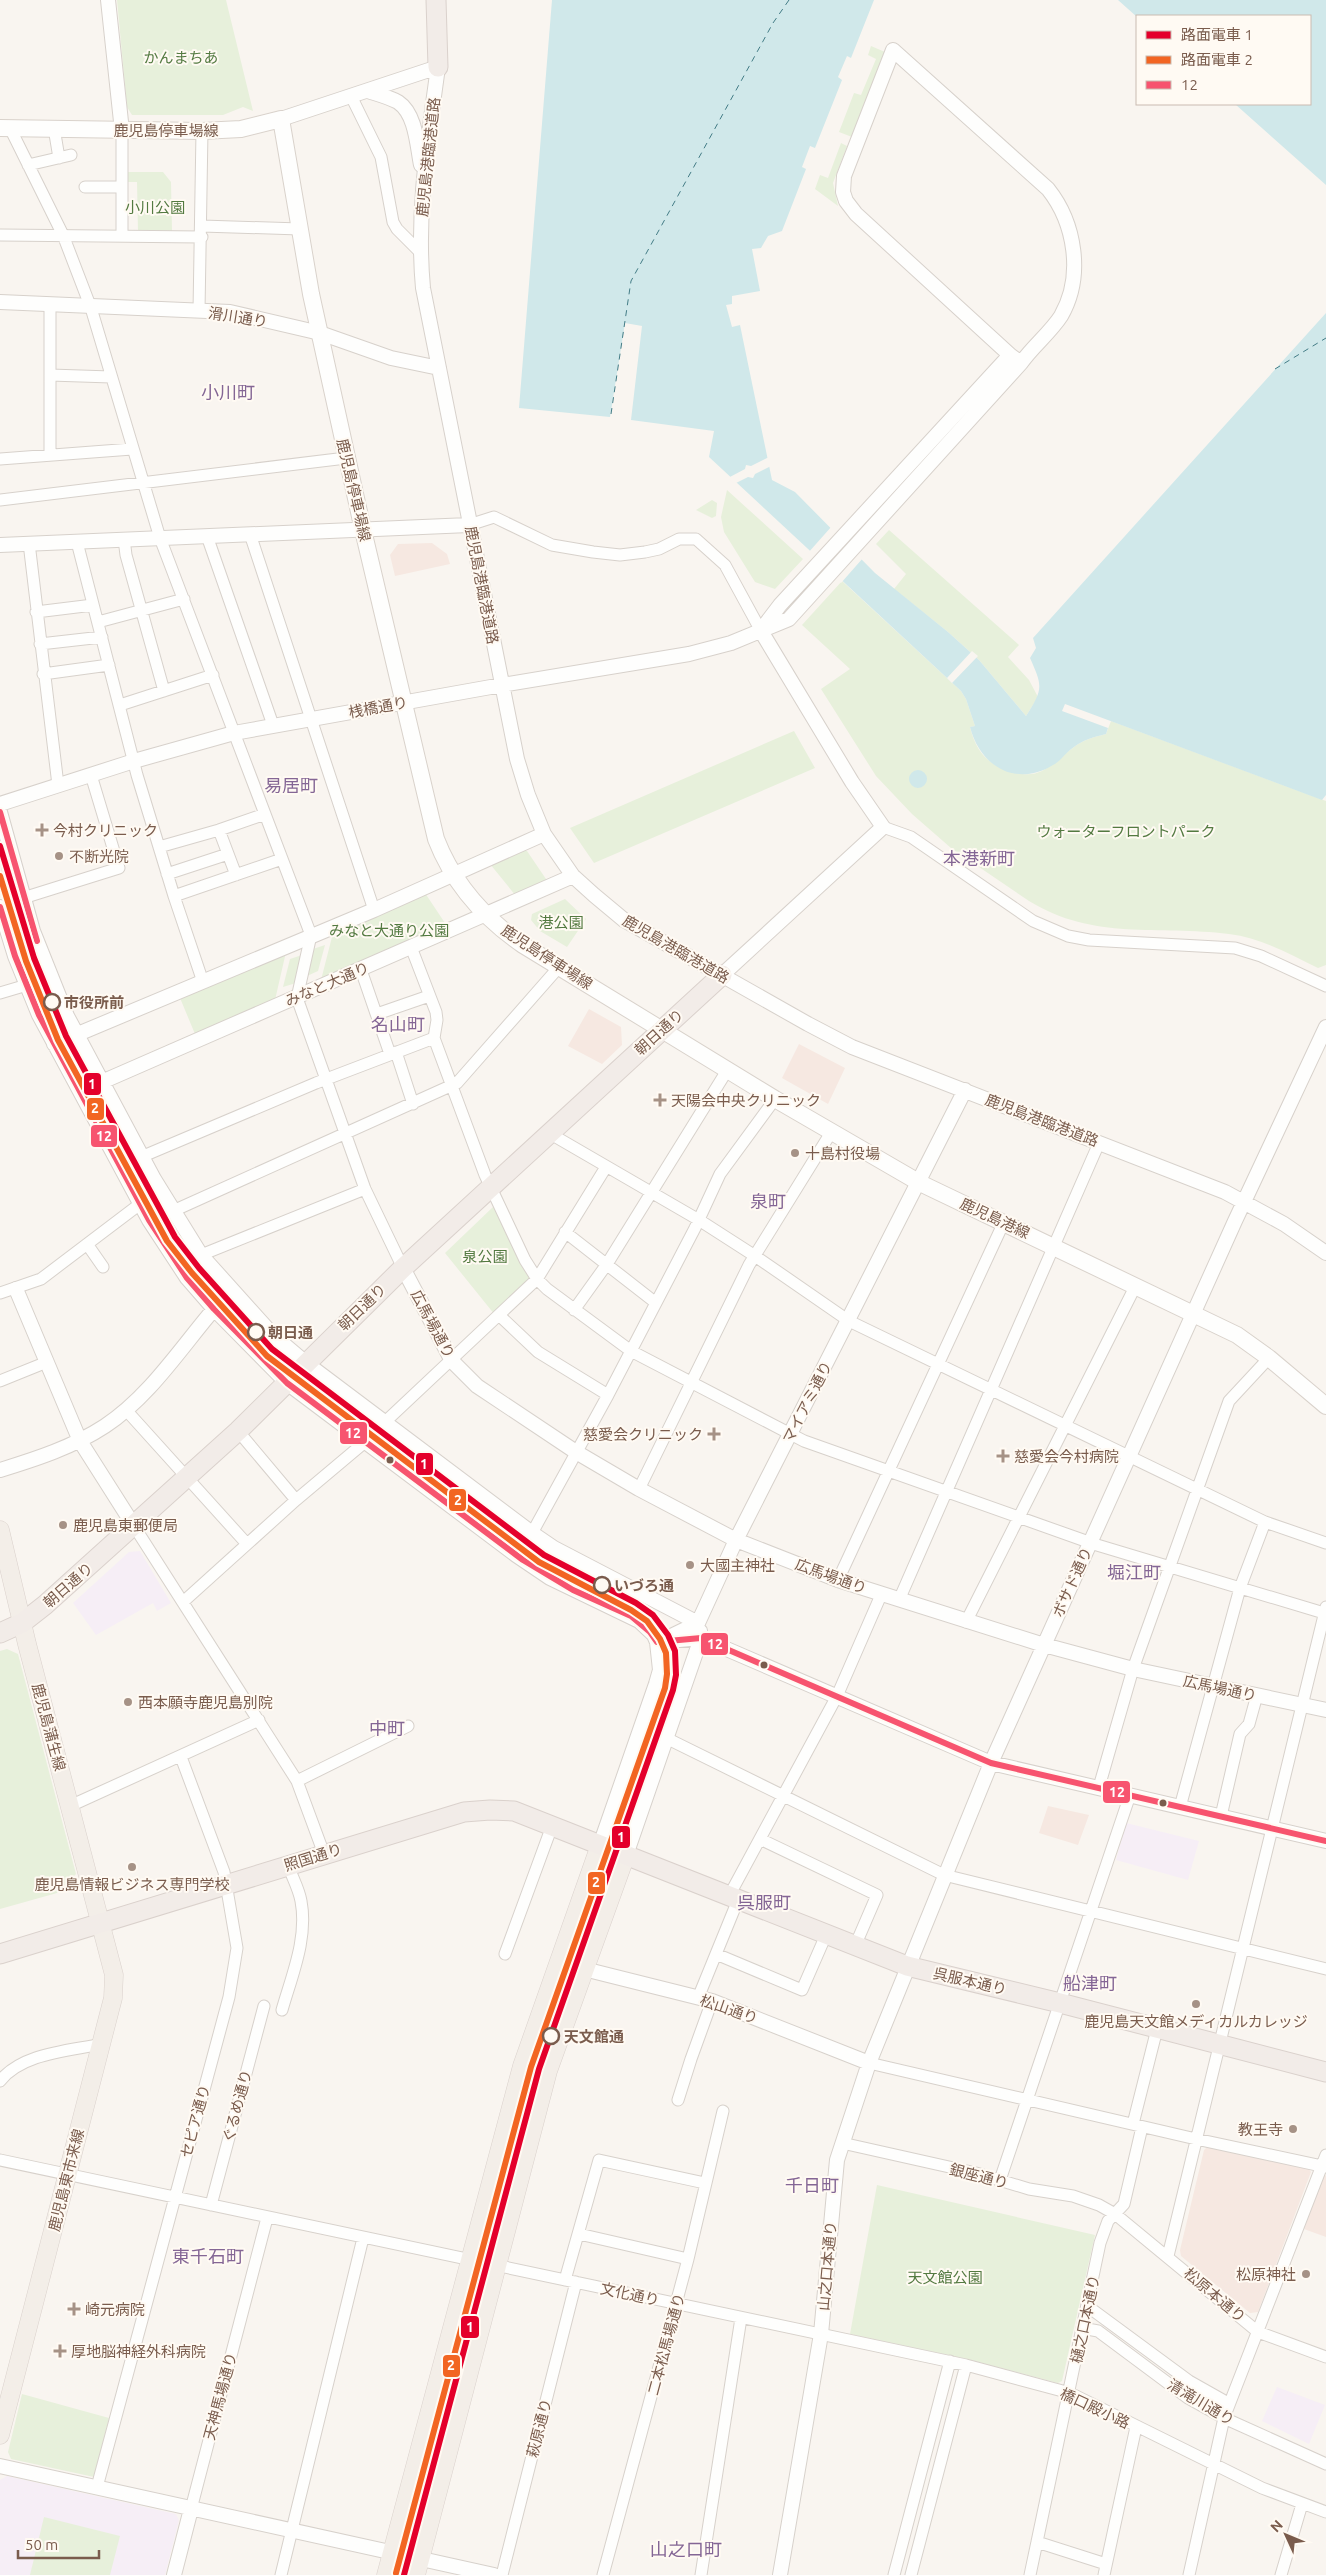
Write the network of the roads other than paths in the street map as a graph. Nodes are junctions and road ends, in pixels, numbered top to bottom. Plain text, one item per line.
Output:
1 (108, 0) edge
2 (436, 0) edge
3 (438, 67) junction
4 (368, 91) junction
5 (351, 96) junction
6 (281, 119) junction
7 (5, 128) edge
8 (54, 128) junction
9 (122, 131) junction
10 (202, 131) junction
11 (71, 155) dead end
12 (58, 158) junction
13 (28, 165) junction
14 (423, 178) junction
15 (85, 187) dead end
16 (122, 188) junction
17 (300, 229) junction
18 (202, 232) junction
19 (0, 235) edge
20 (63, 235) junction
21 (122, 236) junction
22 (420, 252) junction
23 (0, 302) edge
24 (50, 305) junction
25 (91, 308) junction
26 (199, 311) junction
27 (320, 333) junction
28 (1015, 359) junction
29 (439, 368) junction
30 (50, 375) junction
31 (110, 377) junction
32 (132, 449) junction
33 (50, 455) junction
34 (346, 458) junction
35 (0, 459) edge
36 (142, 482) junction
37 (0, 500) edge
38 (470, 525) junction
39 (363, 530) junction
40 (250, 534) junction
41 (207, 536) junction
42 (160, 538) junction
43 (124, 539) junction
44 (77, 542) junction
45 (29, 543) junction
46 (0, 545) edge
47 (184, 599) junction
48 (93, 605) junction
49 (141, 611) junction
50 (36, 612) junction
51 (98, 622) junction
52 (760, 631) junction
53 (102, 637) junction
54 (40, 644) junction
55 (109, 665) junction
56 (43, 674) junction
57 (213, 675) junction
58 (502, 684) junction
59 (164, 691) junction
60 (403, 703) junction
61 (120, 704) junction
62 (310, 720) junction
63 (273, 725) junction
64 (234, 733) junction
65 (134, 761) junction
66 (91, 775) junction
67 (58, 785) junction
68 (0, 804) edge
69 (0, 812) edge
70 (265, 814) junction
71 (883, 826) junction
72 (219, 830) junction
73 (544, 834) junction
74 (159, 847) junction
75 (228, 854) junction
76 (282, 859) junction
77 (167, 874) junction
78 (453, 874) junction
79 (236, 875) junction
80 (573, 876) junction
81 (174, 896) junction
82 (23, 898) junction
83 (0, 907) edge
84 (374, 910) junction
85 (486, 915) junction
86 (311, 935) junction
87 (411, 947) junction
88 (560, 967) junction
89 (362, 970) junction
90 (722, 975) junction
91 (204, 982) junction
92 (27, 985) junction
93 (1326, 986) edge
94 (0, 993) edge
95 (429, 996) junction
96 (296, 998) junction
97 (377, 1014) junction
98 (1326, 1027) edge
99 (662, 1029) junction
100 (76, 1036) junction
101 (434, 1038) junction
102 (54, 1044) junction
103 (393, 1053) junction
104 (728, 1069) junction
105 (325, 1079) junction
106 (100, 1082) junction
107 (451, 1086) junction
108 (965, 1090) junction
109 (81, 1091) junction
110 (775, 1099) junction
111 (413, 1104) junction
112 (832, 1131) junction
113 (549, 1133) junction
114 (344, 1134) junction
115 (1099, 1142) junction
116 (141, 1157) junction
117 (606, 1168) junction
118 (920, 1183) junction
119 (490, 1187) junction
120 (364, 1189) junction
121 (161, 1192) junction
122 (652, 1193) junction
123 (1245, 1201) junction
124 (140, 1204) junction
125 (172, 1211) junction
126 (699, 1220) junction
127 (1004, 1222) junction
128 (565, 1232) junction
129 (87, 1244) junction
130 (1054, 1247) junction
131 (1326, 1253) edge
132 (201, 1255) junction
133 (755, 1256) junction
134 (608, 1264) junction
135 (103, 1267) dead end
136 (403, 1268) junction
137 (537, 1279) junction
138 (1135, 1287) junction
139 (16, 1289) junction
140 (0, 1293) edge
141 (656, 1303) junction
142 (214, 1310) junction
143 (574, 1310) junction
144 (1194, 1315) junction
145 (500, 1316) junction
146 (849, 1321) junction
147 (631, 1351) junction
148 (1269, 1358) junction
149 (452, 1361) junction
150 (47, 1362) junction
151 (306, 1363) junction
152 (938, 1364) junction
153 (0, 1381) edge
154 (287, 1383) junction
155 (691, 1384) junction
156 (991, 1390) junction
157 (608, 1395) junction
158 (1326, 1406) edge
159 (126, 1410) junction
160 (386, 1421) junction
161 (1064, 1425) junction
162 (238, 1431) junction
163 (790, 1436) junction
164 (80, 1440) junction
165 (365, 1442) junction
166 (576, 1452) junction
167 (1129, 1457) junction
168 (0, 1470) edge
169 (888, 1472) junction
170 (186, 1478) junction
171 (639, 1489) junction
172 (1198, 1489) junction
173 (946, 1492) junction
174 (296, 1500) junction
175 (1017, 1518) junction
176 (1265, 1522) junction
177 (134, 1526) junction
178 (0, 1530) edge
179 (532, 1533) junction
180 (736, 1540) junction
181 (1090, 1543) junction
182 (1326, 1543) edge
183 (247, 1544) junction
184 (516, 1555) junction
185 (1169, 1567) junction
186 (838, 1580) junction
187 (1240, 1588) junction
188 (881, 1595) junction
189 (899, 1600) junction
190 (183, 1602) junction
191 (1325, 1610) edge
192 (966, 1622) junction
193 (22, 1623) junction
194 (698, 1623) junction
195 (0, 1633) edge
196 (701, 1638) junction
197 (657, 1642) junction
198 (1044, 1645) junction
199 (1132, 1669) junction
200 (1214, 1687) junction
201 (1257, 1695) junction
202 (837, 1696) junction
203 (1303, 1704) junction
204 (1326, 1710) edge
205 (259, 1720) junction
206 (408, 1726) dead end
207 (666, 1738) junction
208 (181, 1757) junction
209 (991, 1763) junction
210 (297, 1781) junction
211 (1099, 1787) junction
212 (782, 1796) junction
213 (1130, 1796) junction
214 (70, 1806) junction
215 (1180, 1807) junction
216 (1221, 1816) junction
217 (552, 1826) junction
218 (1272, 1828) junction
219 (760, 1839) junction
220 (1326, 1841) edge
221 (600, 1845) junction
222 (324, 1854) junction
223 (626, 1855) junction
224 (288, 1865) junction
225 (944, 1875) junction
226 (226, 1883) junction
227 (733, 1898) junction
228 (1090, 1912) junction
229 (102, 1924) junction
230 (826, 1935) junction
231 (855, 1946) junction
232 (1244, 1949) junction
233 (0, 1954) edge
234 (505, 1954) dead end
235 (716, 1954) junction
236 (907, 1966) junction
237 (584, 1969) junction
238 (1326, 1969) edge
239 (698, 1998) junction
240 (712, 2001) junction
241 (1060, 2003) junction
242 (264, 2006) dead end
243 (282, 2010) dead end
244 (1157, 2029) junction
245 (101, 2044) junction
246 (1218, 2044) junction
247 (869, 2063) junction
248 (1326, 2072) edge
249 (1, 2078) edge
250 (678, 2100) dead end
251 (1028, 2100) junction
252 (722, 2111) dead end
253 (1138, 2126) junction
254 (1196, 2139) junction
255 (842, 2143) junction
256 (0, 2160) edge
257 (1325, 2162) edge
258 (67, 2175) junction
259 (1000, 2180) junction
260 (705, 2183) junction
261 (174, 2198) junction
262 (211, 2205) junction
263 (1115, 2214) junction
264 (267, 2218) junction
265 (579, 2234) junction
266 (364, 2238) junction
267 (1168, 2256) junction
268 (688, 2259) junction
269 (471, 2260) junction
270 (498, 2265) junction
271 (571, 2281) junction
272 (676, 2304) junction
273 (1086, 2310) junction
274 (741, 2318) junction
275 (1082, 2328) junction
276 (1258, 2332) junction
277 (821, 2334) junction
278 (1326, 2357) edge
279 (950, 2361) junction
280 (966, 2365) junction
281 (1070, 2393) junction
282 (1228, 2404) junction
283 (1224, 2418) junction
284 (1136, 2427) junction
285 (0, 2435) edge
286 (924, 2463) junction
287 (1212, 2464) junction
288 (1326, 2464) edge
289 (0, 2466) edge
290 (938, 2467) junction
291 (97, 2487) junction
292 (1302, 2504) junction
293 (190, 2509) junction
294 (1326, 2512) edge
295 (292, 2530) junction
296 (1037, 2542) junction
297 (392, 2553) junction
298 (900, 2554) junction
299 (915, 2560) junction
300 (418, 2567) edge
301 (1105, 2570) edge
302 (174, 2575) edge
303 (281, 2575) edge
304 (386, 2575) edge
305 (494, 2575) edge
306 (502, 2575) edge
307 (603, 2575) edge
308 (701, 2575) edge
309 (780, 2575) edge
310 (894, 2575) edge
311 (911, 2575) edge
312 (1030, 2575) edge
313 (1188, 2575) edge
314 (1281, 2575) edge

1 - 9 street
2 - 3 highway
3 - 4 street
3 - 14 street, 鹿児島港臨港道路
4 - 5 street
4 - 14 street
5 - 6 street
5 - 22 street
6 - 10 main road, 鹿児島停車場線
6 - 17 main road, 鹿児島停車場線
7 - 8 main road, 鹿児島停車場線
7 - 13 street
8 - 9 main road, 鹿児島停車場線
8 - 12 street
9 - 10 main road, 鹿児島停車場線
9 - 16 street
10 - 18 street
11 - 12 street
12 - 13 street
13 - 20 street
14 - 22 street, 鹿児島港臨港道路
15 - 16 street
16 - 21 street
17 - 18 street
17 - 27 main road, 鹿児島停車場線
18 - 21 street
18 - 26 street
19 - 20 street
20 - 21 street
20 - 25 street
22 - 29 street, 鹿児島港臨港道路
23 - 24 street, 滑川通り
24 - 25 street, 滑川通り
24 - 30 street
25 - 26 street, 滑川通り
25 - 31 street
26 - 27 street, 滑川通り
27 - 29 street, 滑川通り
27 - 34 main road, 鹿児島停車場線
28 - 28 street
28 - 52 street
28 - 52 street, 桟橋通り
29 - 38 street, 鹿児島港臨港道路
30 - 31 street
30 - 33 street
31 - 32 street
32 - 33 street
32 - 36 street
33 - 35 street
34 - 36 street
34 - 39 main road, 鹿児島停車場線
36 - 37 street
36 - 42 street
38 - 39 street
38 - 52 street
38 - 58 street, 鹿児島港臨港道路
39 - 40 street
39 - 60 main road, 鹿児島停車場線
40 - 41 street
40 - 62 street
41 - 42 street
41 - 63 street
42 - 43 street
42 - 47 street
43 - 44 street
43 - 49 street
44 - 45 street
44 - 48 street
45 - 46 street
45 - 50 street
47 - 49 street
47 - 57 street
48 - 50 street
48 - 51 street
49 - 51 street
49 - 59 street
50 - 54 street
51 - 53 street
52 - 58 street, 桟橋通り
52 - 71 street
53 - 54 street
53 - 55 street
54 - 56 street
55 - 56 street
55 - 61 street
56 - 67 street
57 - 59 street
57 - 64 street
58 - 60 street, 桟橋通り
58 - 73 street, 鹿児島港臨港道路
59 - 61 street
60 - 62 street, 桟橋通り
60 - 78 main road, 鹿児島停車場線
61 - 65 street
62 - 63 street, 桟橋通り
62 - 84 street
63 - 64 street, 桟橋通り
64 - 65 street, 桟橋通り
64 - 70 street
65 - 66 street, 桟橋通り
65 - 74 street
66 - 67 street, 桟橋通り
66 - 82 street
67 - 68 street, 桟橋通り
69 - 82 street
70 - 72 street
70 - 76 street
71 - 90 street
71 - 93 street
72 - 74 street
72 - 75 street
73 - 78 street
73 - 80 street, 鹿児島港臨港道路
74 - 77 street
75 - 77 street
75 - 79 street
76 - 79 street
76 - 86 street
77 - 81 street
78 - 84 street
78 - 85 main road, 鹿児島停車場線
79 - 81 street
80 - 85 street, みなと大通り
80 - 90 street, 鹿児島港臨港道路
81 - 91 street
82 - 100 street
83 - 92 street
84 - 86 street
85 - 87 street, みなと大通り
85 - 88 main road, 鹿児島停車場線
86 - 91 street
86 - 96 street
87 - 89 street, みなと大通り
87 - 95 street
88 - 99 main road, 鹿児島停車場線
88 - 107 street
89 - 96 street, みなと大通り
89 - 97 street
90 - 99 highway, 朝日通り
90 - 108 street, 鹿児島港臨港道路
91 - 100 street
92 - 94 street
92 - 102 street
95 - 97 street
95 - 101 street
96 - 105 street
96 - 106 street, みなと大通り
97 - 103 street
98 - 123 street, ボサド通り
99 - 104 main road, 鹿児島港線
99 - 113 highway, 朝日通り
100 - 102 street
100 - 106 street
101 - 103 street
101 - 107 street
102 - 109 street
103 - 105 street
103 - 111 street
104 - 110 main road, 鹿児島港線
104 - 122 street
105 - 114 street
105 - 116 street
106 - 109 street, みなと大通り
106 - 116 street
107 - 111 street
107 - 119 street
108 - 115 street, 鹿児島港臨港道路
108 - 118 street, マイアミ通り
109 - 124 street
110 - 112 main road, 鹿児島港線
110 - 126 street
111 - 114 street
112 - 118 main road, 鹿児島港線
112 - 133 street
113 - 117 street
113 - 119 highway, 朝日通り
114 - 120 street
114 - 125 street
115 - 123 street, 鹿児島港臨港道路
115 - 130 street
116 - 121 street
117 - 122 street
117 - 128 street
118 - 127 main road, 鹿児島港線
118 - 146 street, マイアミ通り
119 - 136 highway, 朝日通り
119 - 137 street
120 - 132 street
120 - 136 street
121 - 124 street
121 - 125 street
122 - 126 street
122 - 134 street
123 - 131 street, 鹿児島港臨港道路
123 - 144 street, ボサド通り
124 - 129 street
124 - 142 street
125 - 132 street
126 - 133 street
126 - 141 street
127 - 130 main road, 鹿児島港線
127 - 152 street
128 - 134 street
128 - 137 street
129 - 135 street
129 - 139 street
130 - 138 main road, 鹿児島港線
130 - 156 street
132 - 151 street
133 - 146 street
133 - 155 street
134 - 141 street
134 - 143 street
136 - 149 street, 広馬場通り
136 - 151 highway, 朝日通り
137 - 143 street
137 - 145 street
138 - 144 main road, 鹿児島港線
138 - 161 street
139 - 140 street
139 - 150 street
141 - 147 street
142 - 154 street
142 - 159 street
143 - 147 street
144 - 148 main road, 鹿児島港線
144 - 167 street, ボサド通り
145 - 149 street
145 - 157 street
146 - 152 street
146 - 163 street, マイアミ通り
147 - 155 street
147 - 157 street
148 - 158 main road, 鹿児島港線
148 - 172 street
149 - 160 street
149 - 166 street, 広馬場通り
150 - 153 street
150 - 164 street
151 - 154 highway, 朝日通り
151 - 160 street
152 - 156 street
152 - 169 street
154 - 162 highway, 朝日通り
154 - 165 street
155 - 163 street
155 - 171 street
156 - 161 street
156 - 173 street
157 - 166 street
159 - 164 street
159 - 170 street
160 - 179 street
161 - 167 street
161 - 175 street
162 - 170 highway, 朝日通り
162 - 174 street
163 - 169 street
163 - 180 street, マイアミ通り
164 - 168 street
164 - 177 street
165 - 174 street
165 - 184 street
166 - 171 street, 広馬場通り
166 - 179 street
167 - 172 street
167 - 181 street, ボサド通り
169 - 173 street
169 - 186 street
170 - 177 highway, 朝日通り
170 - 183 street
171 - 180 street, 広馬場通り
172 - 176 street
172 - 185 street
173 - 175 street
173 - 189 street
174 - 183 street
175 - 181 street
175 - 192 street
176 - 182 street
176 - 187 street
177 - 190 street
177 - 193 highway, 朝日通り
178 - 193 main road, 鹿児島蒲生線
179 - 184 street
179 - 194 street
180 - 186 street, 広馬場通り
180 - 194 street, マイアミ通り
181 - 185 street
181 - 198 street, ボサド通り
183 - 190 street
184 - 197 street
185 - 187 street
185 - 199 street
186 - 188 street, 広馬場通り
187 - 191 street
187 - 200 street
188 - 189 street, 広馬場通り
188 - 202 street
189 - 192 street, 広馬場通り
190 - 205 street
191 - 203 street
192 - 198 street, 広馬場通り
193 - 195 highway, 朝日通り
193 - 214 main road, 鹿児島蒲生線
194 - 196 street
194 - 197 street
196 - 197 street
196 - 202 street
196 - 207 street
197 - 221 street
198 - 199 street, 広馬場通り
198 - 209 street, ボサド通り
199 - 200 street, 広馬場通り
199 - 211 street
200 - 201 street, 広馬場通り
200 - 215 street
201 - 203 street, 広馬場通り
201 - 216 street
202 - 209 street
202 - 212 street
203 - 204 street, 広馬場通り
203 - 218 street
205 - 208 street
205 - 210 street
206 - 210 street
207 - 212 street
207 - 223 street
208 - 214 street
208 - 226 street, セピア通り
209 - 211 street
209 - 225 street, ボサド通り
210 - 222 street
211 - 213 street
212 - 219 street
212 - 225 street
213 - 215 street
213 - 228 street
214 - 229 main road, 鹿児島蒲生線
215 - 216 street
216 - 218 street
217 - 221 highway, 照国通り
217 - 222 highway, 照国通り
217 - 234 street
218 - 220 street
218 - 232 street
219 - 227 street
219 - 231 street
221 - 223 highway, 照国通り
221 - 269 main road
222 - 224 highway, 照国通り
223 - 227 highway, 呉服本通り
223 - 237 main road
224 - 226 highway, 照国通り
224 - 243 street
225 - 228 street
225 - 236 street, ボサド通り
226 - 229 highway, 照国通り
226 - 261 street, セピア通り
227 - 230 highway, 呉服本通り
227 - 235 street
228 - 232 street
228 - 241 street
229 - 233 highway, 照国通り
229 - 245 main road, 鹿児島東市来線
230 - 231 highway, 呉服本通り
230 - 235 street
231 - 236 highway, 呉服本通り
232 - 238 street
232 - 246 street
235 - 239 street
236 - 241 highway, 呉服本通り
236 - 247 street, 山之口本通り
237 - 239 street, 松山通り
237 - 270 main road
239 - 240 street, 松山通り
240 - 247 street, 松山通り
240 - 250 street
241 - 244 highway, 呉服本通り
241 - 251 street
242 - 262 street, ぐるめ通り
244 - 246 highway, 呉服本通り
244 - 253 street, 樋之口本通り
245 - 249 street
245 - 258 main road, 鹿児島東市来線
246 - 248 highway, 呉服本通り
246 - 254 street
247 - 251 street
247 - 255 street, 山之口本通り
251 - 253 street
251 - 259 street
252 - 260 street, 二本松馬場通り
253 - 254 street
253 - 263 street, 樋之口本通り
254 - 257 street
254 - 267 street
255 - 259 street, 銀座通り
255 - 277 street, 山之口本通り
256 - 258 street, 文化通り
257 - 276 street
258 - 261 street, 文化通り
258 - 285 main road, 鹿児島東市来線
259 - 263 street, 銀座通り
260 - 265 street, 萩原通り
260 - 268 street, 二本松馬場通り
261 - 262 street, 文化通り
261 - 291 street, セピア通り
262 - 264 street, 文化通り
263 - 267 street, 松原本通り
263 - 273 street, 樋之口本通り
264 - 266 street, 文化通り
264 - 293 street, 天神馬場通り
265 - 268 street
265 - 271 street, 萩原通り
266 - 269 street, 文化通り
266 - 295 street
267 - 276 street, 松原本通り
268 - 272 street, 二本松馬場通り
269 - 270 street, 文化通り
269 - 297 main road
270 - 271 street, 文化通り
270 - 300 main road
271 - 272 street, 文化通り
271 - 306 street, 萩原通り
272 - 274 street, 文化通り
272 - 307 street, 二本松馬場通り
273 - 275 street, 樋之口本通り
273 - 282 street
274 - 277 street, 文化通り
274 - 308 street
275 - 281 street, 樋之口本通り
275 - 283 street, 清滝川通り
276 - 278 street, 松原本通り
276 - 282 street
277 - 279 street, 橋口殿小路
277 - 309 street, 山之口本通り
279 - 280 street, 橋口殿小路
279 - 286 street
280 - 281 street, 橋口殿小路
280 - 290 street
281 - 284 street, 橋口殿小路
281 - 296 street, 樋之口本通り
282 - 283 street
283 - 287 street
283 - 288 street, 清滝川通り
284 - 287 street, 橋口殿小路
284 - 301 street
286 - 290 street
286 - 298 street
287 - 292 street, 橋口殿小路
287 - 313 street
289 - 291 street
290 - 299 street
291 - 293 street
292 - 294 street, 橋口殿小路
292 - 314 street
293 - 295 street
293 - 302 street, 天神馬場通り
295 - 297 street
295 - 303 street
296 - 301 street
296 - 312 street, 樋之口本通り
297 - 300 street
297 - 304 main road
298 - 299 street
298 - 310 street
299 - 311 street
300 - 305 street

